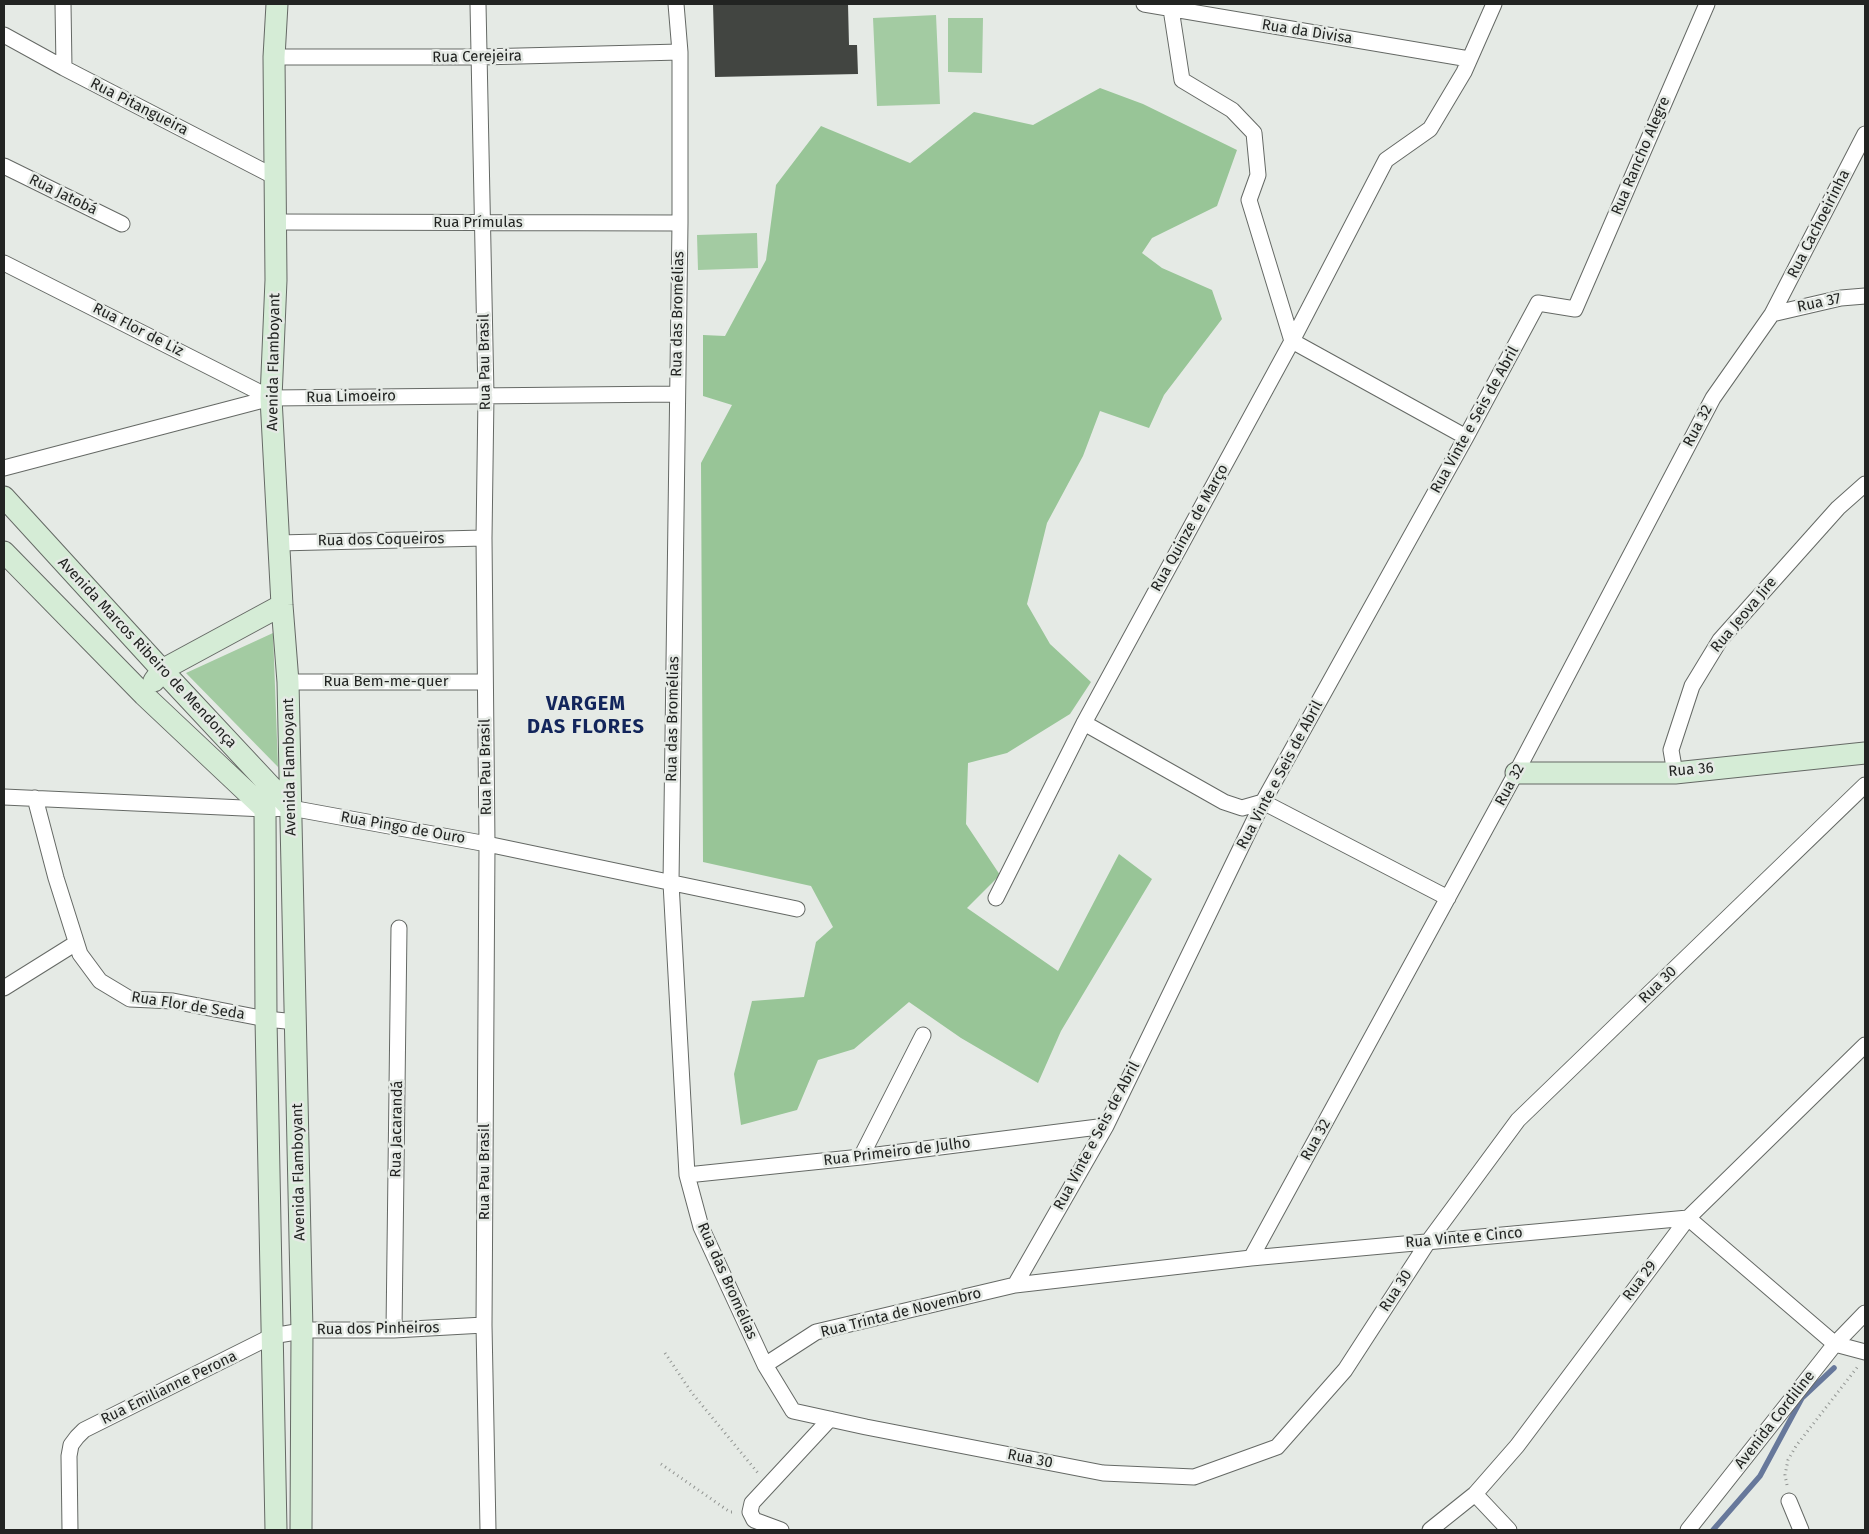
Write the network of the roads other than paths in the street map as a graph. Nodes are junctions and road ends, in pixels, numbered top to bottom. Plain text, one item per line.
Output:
1 (63, 4) edge
2 (277, 4) edge
3 (478, 4) edge
4 (676, 4) edge
5 (1144, 4) edge
6 (1494, 4) edge
7 (1706, 4) edge
8 (1170, 7) edge
9 (4, 35) edge
10 (680, 52) junction
11 (274, 57) junction
12 (480, 57) junction
13 (1470, 59) junction
14 (64, 68) junction
15 (1865, 134) edge
16 (4, 166) edge
17 (275, 177) junction
18 (275, 222) junction
19 (483, 223) junction
20 (680, 223) junction
21 (122, 224) dead end
22 (4, 263) edge
23 (1865, 296) edge
24 (1575, 309) joint
25 (1772, 314) junction
26 (1292, 341) junction
27 (677, 394) junction
28 (486, 396) junction
29 (271, 398) junction
30 (1466, 437) junction
31 (4, 468) edge
32 (1865, 484) edge
33 (4, 497) edge
34 (484, 538) junction
35 (279, 543) junction
36 (4, 552) edge
37 (282, 605) junction
38 (162, 670) junction
39 (288, 682) junction
40 (485, 682) junction
41 (144, 694) junction
42 (1084, 723) junction
43 (1865, 753) edge
44 (1516, 773) junction
45 (1675, 773) junction
46 (1865, 786) edge
47 (4, 797) edge
48 (35, 798) junction
49 (1263, 802) junction
50 (291, 808) junction
51 (265, 809) junction
52 (487, 844) junction
53 (671, 883) junction
54 (996, 898) dead end
55 (1448, 898) junction
56 (797, 909) dead end
57 (399, 928) dead end
58 (76, 943) junction
59 (4, 988) edge
60 (266, 1019) junction
61 (296, 1022) junction
62 (923, 1035) dead end
63 (1865, 1045) edge
64 (1106, 1126) junction
65 (862, 1157) junction
66 (687, 1175) junction
67 (1688, 1218) junction
68 (1428, 1242) junction
69 (1251, 1258) junction
70 (1015, 1285) junction
71 (1865, 1313) edge
72 (484, 1325) junction
73 (394, 1330) junction
74 (302, 1331) junction
75 (272, 1336) junction
76 (1834, 1344) junction
77 (1862, 1358) edge
78 (765, 1365) junction
79 (793, 1411) joint
80 (830, 1419) junction
81 (1475, 1494) junction
82 (1789, 1501) road end
83 (70, 1530) edge
84 (276, 1530) edge
85 (301, 1530) edge
86 (488, 1530) edge
87 (781, 1530) edge
88 (1430, 1530) edge
89 (1509, 1530) edge
90 (1688, 1530) edge
91 (1802, 1530) edge

1 - 14 street
2 - 11 street, Avenida Flamboyant
3 - 12 street, Rua Pau Brasil
4 - 10 street, Rua das Bromélias
5 - 8 street, Rua da Divisa
6 - 13 street
7 - 24 street, Rua Rancho Alegre
8 - 13 street, Rua da Divisa
8 - 26 street
9 - 14 street, Rua Pitangueira
10 - 12 street, Rua Cerejeira
10 - 20 street, Rua das Bromélias
11 - 12 street, Rua Cerejeira
11 - 17 street, Avenida Flamboyant
12 - 19 street, Rua Pau Brasil
13 - 26 street, Rua Quinze de Março
14 - 17 street, Rua Pitangueira
15 - 25 street, Rua Cachoeirinha
16 - 21 street, Rua Jatobá
17 - 18 street, Avenida Flamboyant
18 - 19 street, Rua Prímulas
18 - 29 street, Avenida Flamboyant
19 - 20 street, Rua Prímulas
19 - 28 street, Rua Pau Brasil
20 - 27 street, Rua das Bromélias
22 - 29 street, Rua Flor de Liz
23 - 25 street, Rua 37
24 - 30 street, Rua Vinte e Seis de Abril
25 - 44 street, Rua 32
26 - 30 street
26 - 42 street, Rua Quinze de Março
27 - 28 street, Rua Limoeiro
27 - 53 street, Rua das Bromélias
28 - 29 street, Rua Limoeiro
28 - 34 street, Rua Pau Brasil
29 - 31 street, Rua Limoeiro
29 - 35 street, Avenida Flamboyant
30 - 49 street, Rua Vinte e Seis de Abril
32 - 45 street, Rua Jeova Jire
33 - 38 street, Avenida Marcos Ribeiro de Mendonça
34 - 35 street, Rua dos Coqueiros
34 - 40 street, Rua Pau Brasil
35 - 37 street, Avenida Flamboyant
36 - 41 street, Avenida Marcos Ribeiro de Mendonça
37 - 38 street
37 - 39 street, Avenida Flamboyant
38 - 41 street
38 - 50 street, Avenida Marcos Ribeiro de Mendonça
39 - 40 street, Rua Bem-me-quer
39 - 50 street, Avenida Flamboyant
40 - 52 street, Rua Pau Brasil
41 - 51 street, Avenida Marcos Ribeiro de Mendonça
42 - 49 street
42 - 54 street, Rua Quinze de Março
43 - 45 street, Rua 36
44 - 45 street, Rua 36
44 - 55 street, Rua 32
46 - 68 street, Rua 30
47 - 48 street, Rua Pingo de Ouro
48 - 51 street, Rua Pingo de Ouro
48 - 58 street, Rua Flor de Seda
49 - 55 street
49 - 64 street, Rua Vinte e Seis de Abril
50 - 51 street, Rua Pingo de Ouro
50 - 52 street, Rua Pingo de Ouro
50 - 61 street, Avenida Flamboyant
51 - 60 street, Avenida Flamboyant
52 - 53 street, Rua Pingo de Ouro
52 - 72 street, Rua Pau Brasil
53 - 56 street, Rua Pingo de Ouro
53 - 66 street, Rua das Bromélias
55 - 69 street, Rua 32
57 - 73 street, Rua Jacarandá
58 - 59 street
58 - 60 street, Rua Flor de Seda
60 - 61 street, Rua Flor de Seda
60 - 75 street, Avenida Flamboyant
61 - 74 street, Avenida Flamboyant
62 - 65 street
63 - 67 street, Rua 29
64 - 65 street, Rua Primeiro de Julho
64 - 70 street, Rua Vinte e Seis de Abril
65 - 66 street, Rua Primeiro de Julho
66 - 78 street, Rua das Bromélias
67 - 68 street, Rua Vinte e Cinco
67 - 76 street
67 - 81 street, Rua 29
68 - 69 street, Rua Vinte e Cinco
68 - 80 street, Rua 30
69 - 70 street, Rua Vinte e Cinco
70 - 78 street, Rua Trinta de Novembro
71 - 76 street, Avenida Cordiline
72 - 73 street, Rua dos Pinheiros
72 - 86 street, Rua Pau Brasil
73 - 74 street, Rua dos Pinheiros
74 - 75 street, Rua dos Pinheiros
74 - 85 street, Avenida Flamboyant
75 - 83 street, Rua Emilianne Perona
75 - 84 street, Avenida Flamboyant
76 - 77 street
76 - 90 street, Avenida Cordiline
78 - 79 street, Rua das Bromélias
79 - 80 street, Rua 30
80 - 87 street
81 - 88 street, Rua 29
81 - 89 street
82 - 91 street

